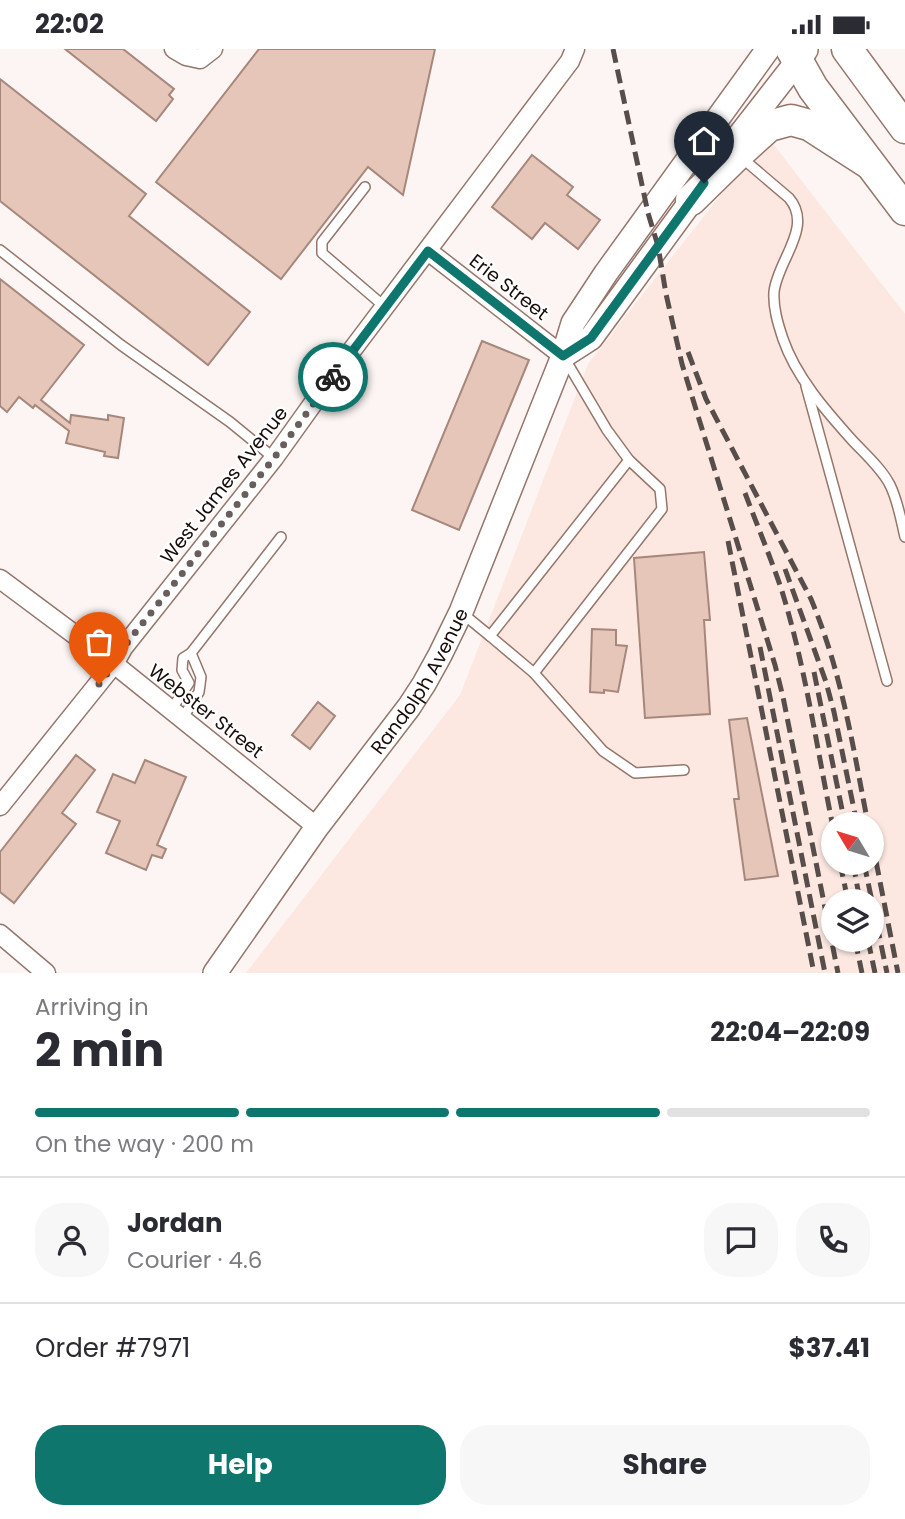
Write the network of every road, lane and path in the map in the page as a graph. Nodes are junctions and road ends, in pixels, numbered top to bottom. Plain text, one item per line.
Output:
1 (174, 49) edge
2 (575, 49) edge
3 (768, 49) edge
4 (847, 49) edge
5 (798, 53) edge
6 (206, 54) edge
7 (905, 128) edge
8 (734, 151) junction
9 (868, 163) junction
10 (365, 187) dead end
11 (691, 200) joint
12 (905, 210) edge
13 (0, 250) edge
14 (428, 251) junction
15 (385, 307) junction
16 (563, 356) junction
17 (804, 380) junction
18 (274, 458) junction
19 (629, 460) junction
20 (281, 537) dead end
21 (905, 537) edge
22 (0, 579) edge
23 (461, 612) junction
24 (490, 636) junction
25 (191, 653) junction
26 (114, 664) junction
27 (534, 673) junction
28 (887, 681) dead end
29 (176, 715) junction
30 (684, 771) dead end
31 (0, 806) edge
32 (317, 827) junction
33 (0, 934) edge
34 (46, 973) edge
35 (215, 973) edge

1 - 6 street
2 - 14 street, West James Avenue
3 - 16 street, Randolph Avenue
4 - 7 highway
5 - 8 street
5 - 9 highway
8 - 9 highway
8 - 11 highway
8 - 17 lane
9 - 12 highway
10 - 15 lane
11 - 16 street
13 - 18 lane
14 - 15 street, West James Avenue
14 - 16 street, Erie Street
15 - 18 street, West James Avenue
16 - 19 lane
16 - 23 street, Randolph Avenue
17 - 21 lane
17 - 28 lane
18 - 26 street, West James Avenue
19 - 24 lane
19 - 27 lane
20 - 25 lane
22 - 26 street, Webster Street
23 - 24 lane
23 - 32 street, Randolph Avenue
24 - 27 lane
25 - 29 lane
25 - 29 lane
26 - 29 street, Webster Street
26 - 31 street, West James Avenue
27 - 30 lane
29 - 32 street, Webster Street
32 - 35 street, Randolph Avenue
33 - 34 street

